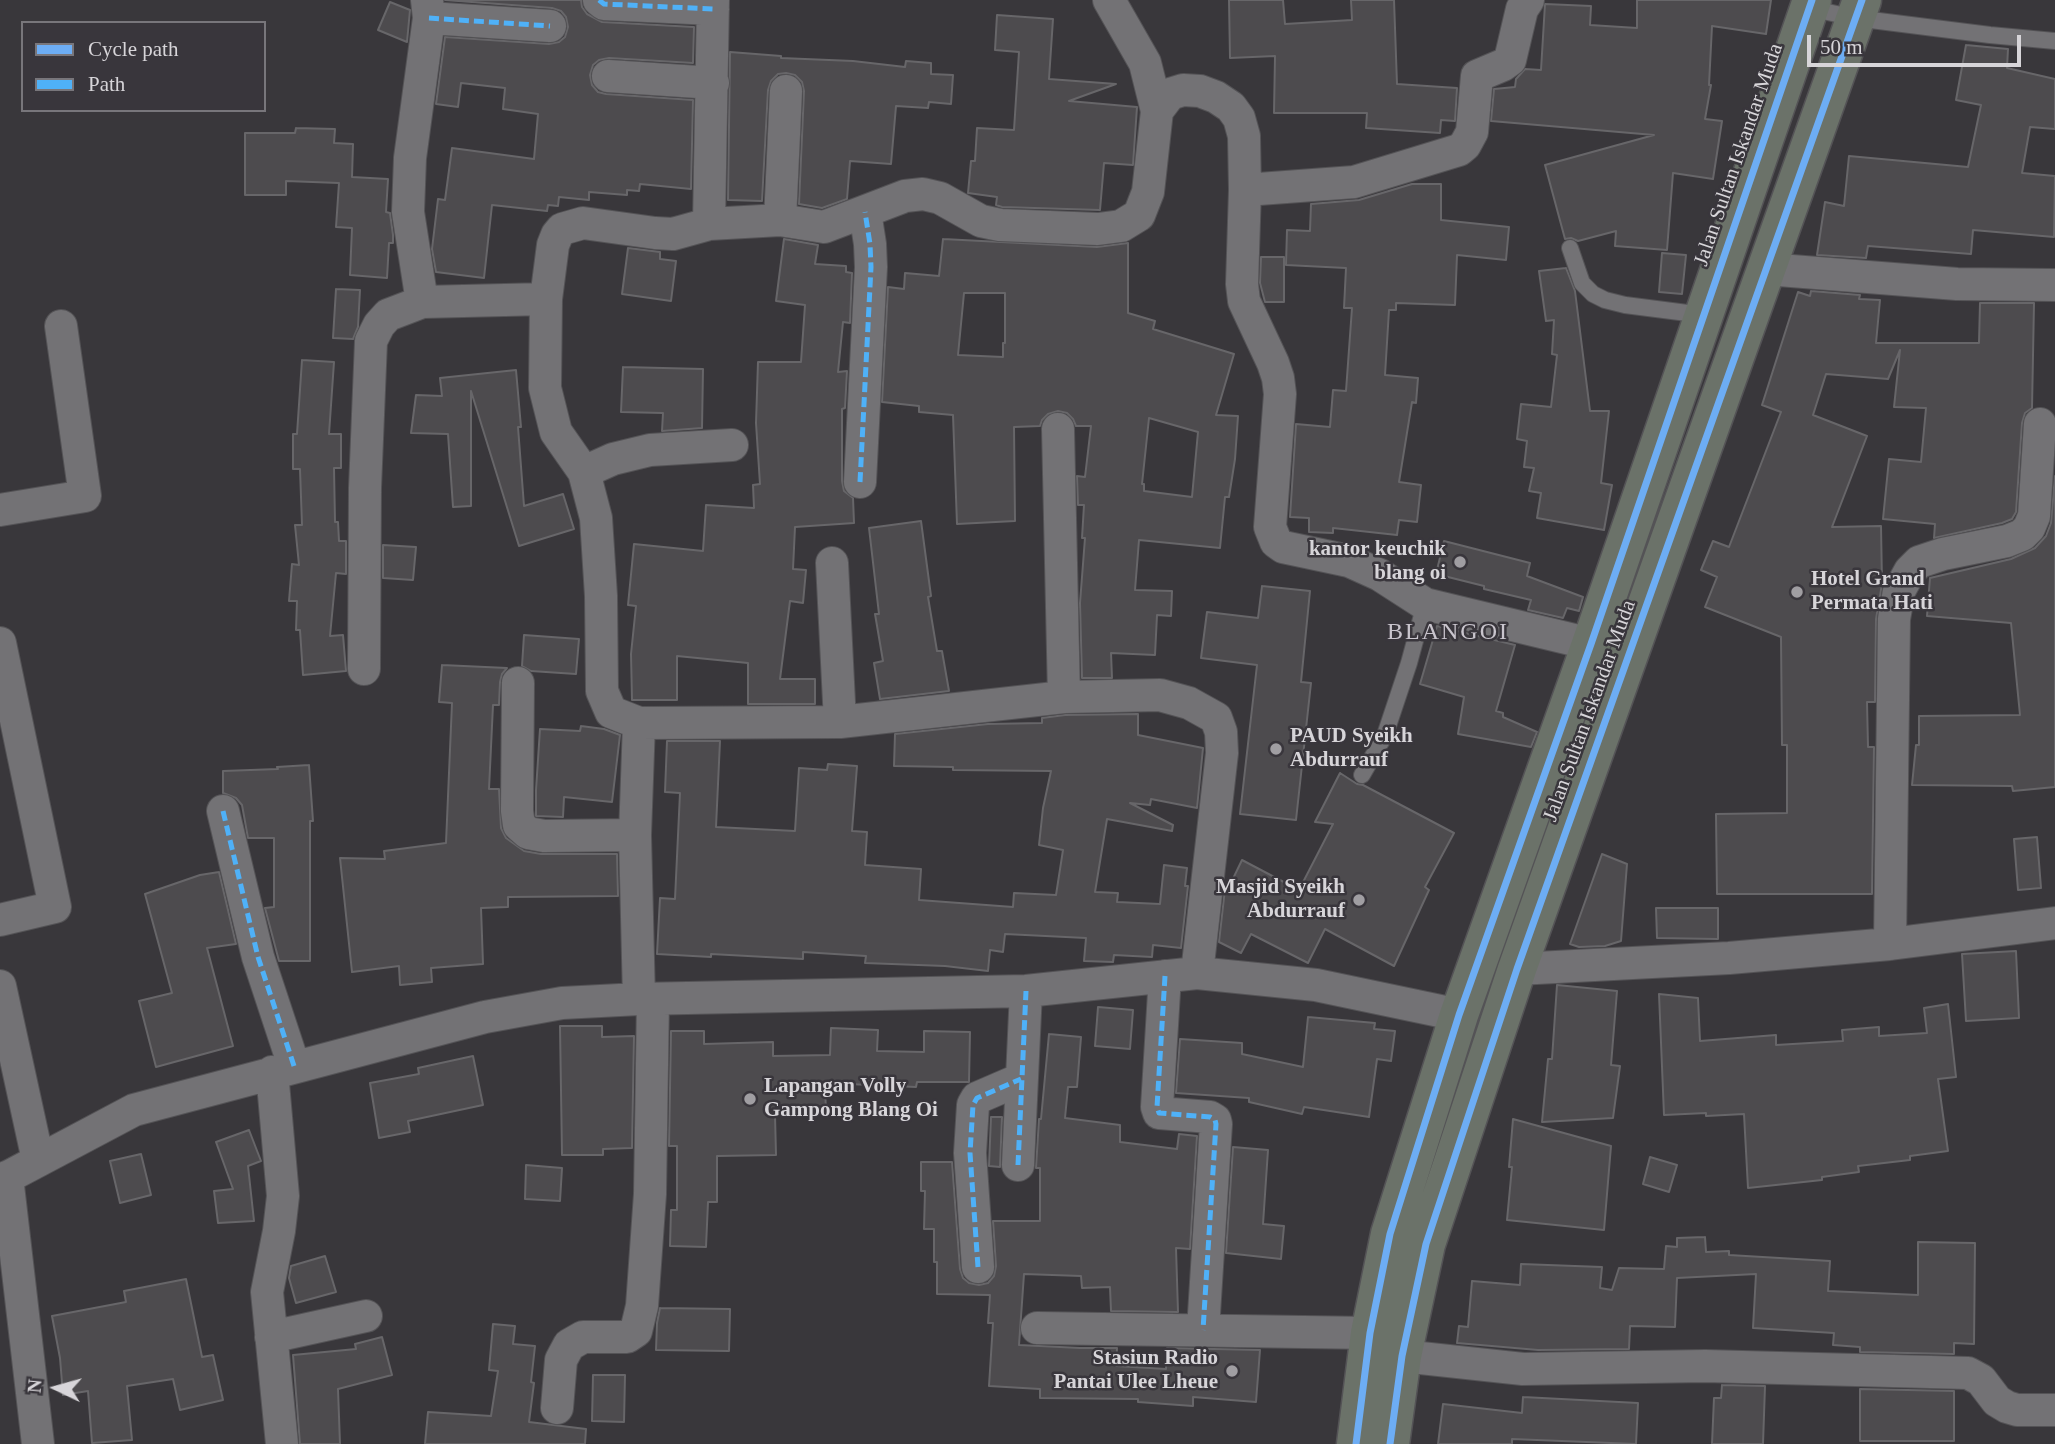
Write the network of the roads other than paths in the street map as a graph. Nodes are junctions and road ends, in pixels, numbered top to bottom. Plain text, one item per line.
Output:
1 (599, 0) edge
2 (1109, 0) edge
3 (1528, 0) edge
4 (1811, 4) edge
5 (713, 5) edge
6 (428, 9) edge
7 (1858, 9) edge
8 (550, 26) dead end
9 (2055, 41) edge
10 (608, 76) dead end
11 (713, 83) junction
12 (786, 91) dead end
13 (1157, 111) junction
14 (1245, 190) junction
15 (865, 212) junction
16 (780, 220) junction
17 (709, 224) junction
18 (1570, 248) dead end
19 (1766, 269) junction
20 (2055, 285) edge
21 (546, 299) junction
22 (422, 302) junction
23 (1703, 315) junction
24 (61, 326) dead end
25 (2040, 424) dead end
26 (1058, 429) dead end
27 (732, 445) dead end
28 (584, 472) junction
29 (860, 482) dead end
30 (0, 510) edge
31 (832, 563) dead end
32 (1425, 604) junction
33 (0, 643) edge
34 (1591, 645) junction
35 (364, 669) dead end
36 (518, 683) dead end
37 (1064, 697) junction
38 (840, 722) junction
39 (639, 723) junction
40 (1362, 775) dead end
41 (223, 811) dead end
42 (635, 835) junction
43 (0, 920) edge
44 (2055, 923) edge
45 (1890, 944) junction
46 (1517, 969) junction
47 (1197, 973) junction
48 (1165, 976) junction
49 (0, 986) edge
50 (1026, 991) junction
51 (646, 999) junction
52 (1459, 1015) junction
53 (283, 1069) junction
54 (1021, 1079) junction
55 (38, 1160) junction
56 (1018, 1165) dead end
57 (3, 1179) edge
58 (978, 1267) dead end
59 (366, 1316) dead end
60 (1037, 1328) dead end
61 (1203, 1331) junction
62 (1370, 1333) junction
63 (271, 1337) junction
64 (1402, 1356) junction
65 (557, 1408) dead end
66 (2055, 1410) edge
67 (38, 1444) edge
68 (282, 1444) edge
69 (1356, 1444) edge
70 (1390, 1444) edge

1 - 5 street
2 - 13 street
3 - 14 street
4 - 7 lane
4 - 23 highway, Jalan Sultan Iskandar Muda
5 - 11 street
6 - 8 street
6 - 22 street
7 - 9 lane
7 - 19 highway, Jalan Sultan Iskandar Muda
10 - 11 street
11 - 17 street
12 - 16 street
13 - 14 street
13 - 15 street
14 - 32 street
15 - 16 street
15 - 29 street
16 - 17 street
17 - 21 street
18 - 23 lane
19 - 20 street
19 - 46 highway, Jalan Sultan Iskandar Muda
21 - 22 street
21 - 28 street
22 - 35 street
23 - 34 highway, Jalan Sultan Iskandar Muda
24 - 30 street
25 - 45 street
26 - 37 street
27 - 28 street
28 - 39 street
31 - 38 street
32 - 34 street
32 - 40 lane
33 - 43 street
34 - 52 highway, Jalan Sultan Iskandar Muda
36 - 42 street
37 - 38 street
37 - 47 street
38 - 39 street
39 - 42 street
41 - 53 street
42 - 51 street
44 - 45 street
45 - 46 street
46 - 64 highway, Jalan Sultan Iskandar Muda
47 - 48 street
47 - 52 street
48 - 50 street
48 - 61 street
49 - 55 street
50 - 51 street
50 - 54 street
51 - 53 street
51 - 65 street
52 - 62 highway, Jalan Sultan Iskandar Muda
53 - 55 street
53 - 63 street
54 - 56 street
54 - 58 street
55 - 57 street
57 - 67 street
59 - 63 street
60 - 61 street
61 - 62 street
62 - 69 highway, Jalan Sultan Iskandar Muda
63 - 68 street
64 - 66 street
64 - 70 highway, Jalan Sultan Iskandar Muda

